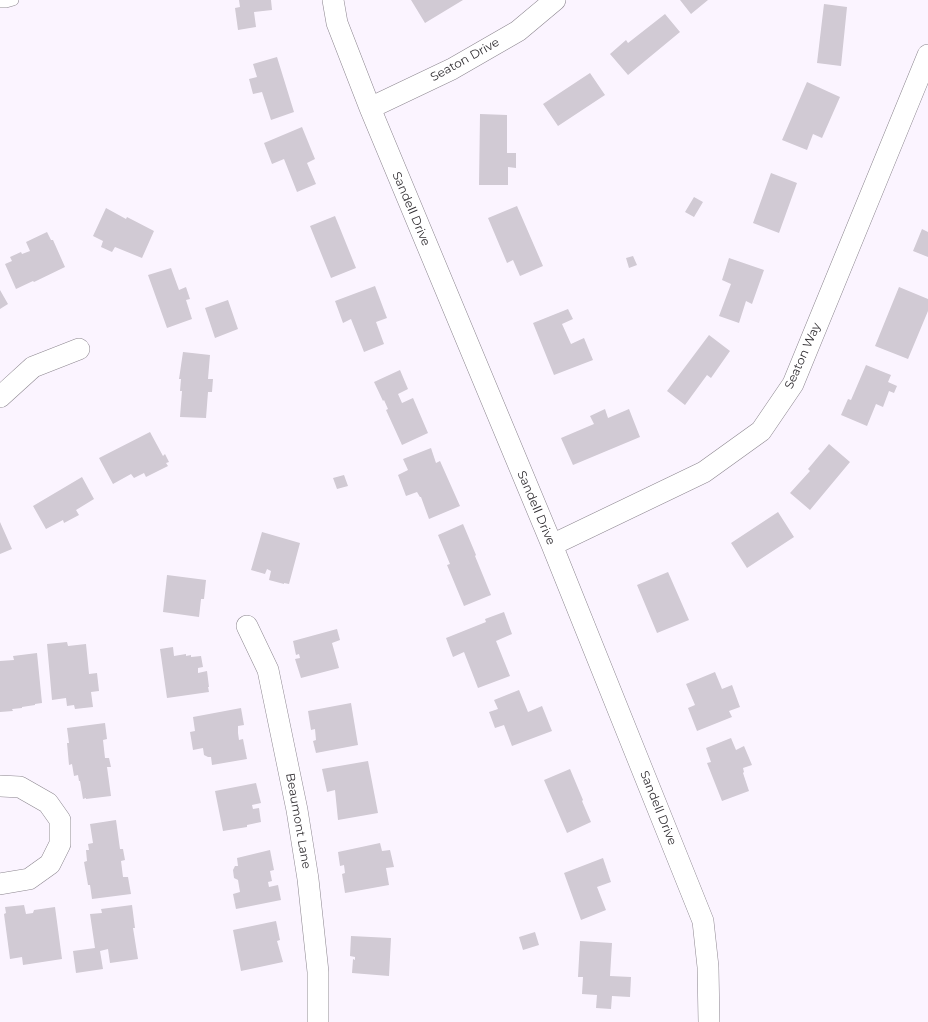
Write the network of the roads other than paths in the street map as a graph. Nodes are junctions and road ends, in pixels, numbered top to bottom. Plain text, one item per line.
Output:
1 (13, 0) edge
2 (333, 0) edge
3 (555, 0) edge
4 (0, 2) edge
5 (928, 55) edge
6 (370, 108) junction
7 (79, 349) dead end
8 (0, 397) edge
9 (552, 545) junction
10 (247, 626) dead end
11 (0, 786) edge
12 (0, 884) edge
13 (318, 1022) edge
14 (709, 1022) edge

1 - 4 lane
2 - 6 street, Sandell Drive
3 - 6 street, Seaton Drive
5 - 9 street, Seaton Way
6 - 9 street, Sandell Drive
7 - 8 street
9 - 14 street, Sandell Drive
10 - 13 street, Beaumont Lane
11 - 12 street

